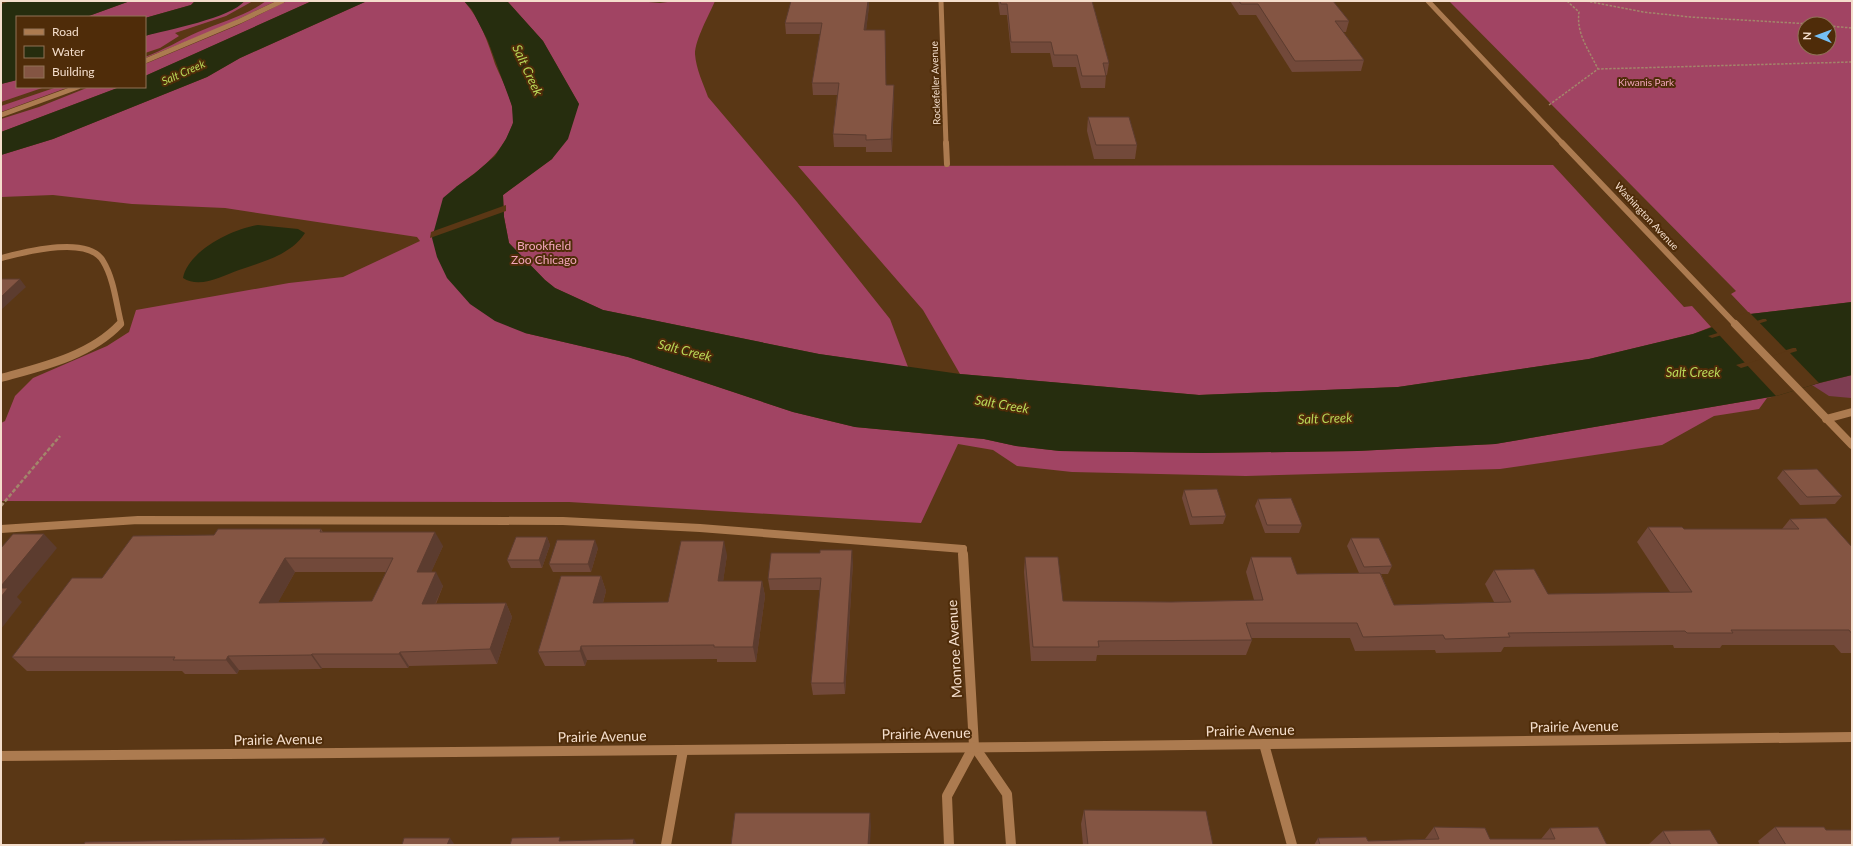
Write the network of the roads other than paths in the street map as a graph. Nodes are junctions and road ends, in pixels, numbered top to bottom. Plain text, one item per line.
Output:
1 (282, 1) edge
2 (941, 1) edge
3 (1428, 1) edge
4 (146, 61) edge
5 (75, 88) edge
6 (1, 115) edge
7 (946, 164) dead end
8 (1, 258) edge
9 (1, 378) edge
10 (1852, 412) edge
11 (1826, 419) junction
12 (1852, 445) edge
13 (1, 529) edge
14 (1852, 737) edge
15 (1264, 744) junction
16 (974, 746) junction
17 (683, 750) junction
18 (1, 756) edge
19 (666, 845) edge
20 (949, 845) edge
21 (1011, 845) edge
22 (1292, 845) edge

1 - 4 street
2 - 7 street, Rockefeller Avenue
3 - 11 street, Washington Avenue
5 - 6 street
8 - 9 street
10 - 11 street
11 - 12 street, Washington Avenue
13 - 16 street, Monroe Avenue
14 - 15 street, Prairie Avenue
15 - 16 street, Prairie Avenue
15 - 22 street
16 - 17 street, Prairie Avenue
16 - 20 street
16 - 21 street
17 - 18 street, Prairie Avenue
17 - 19 street

